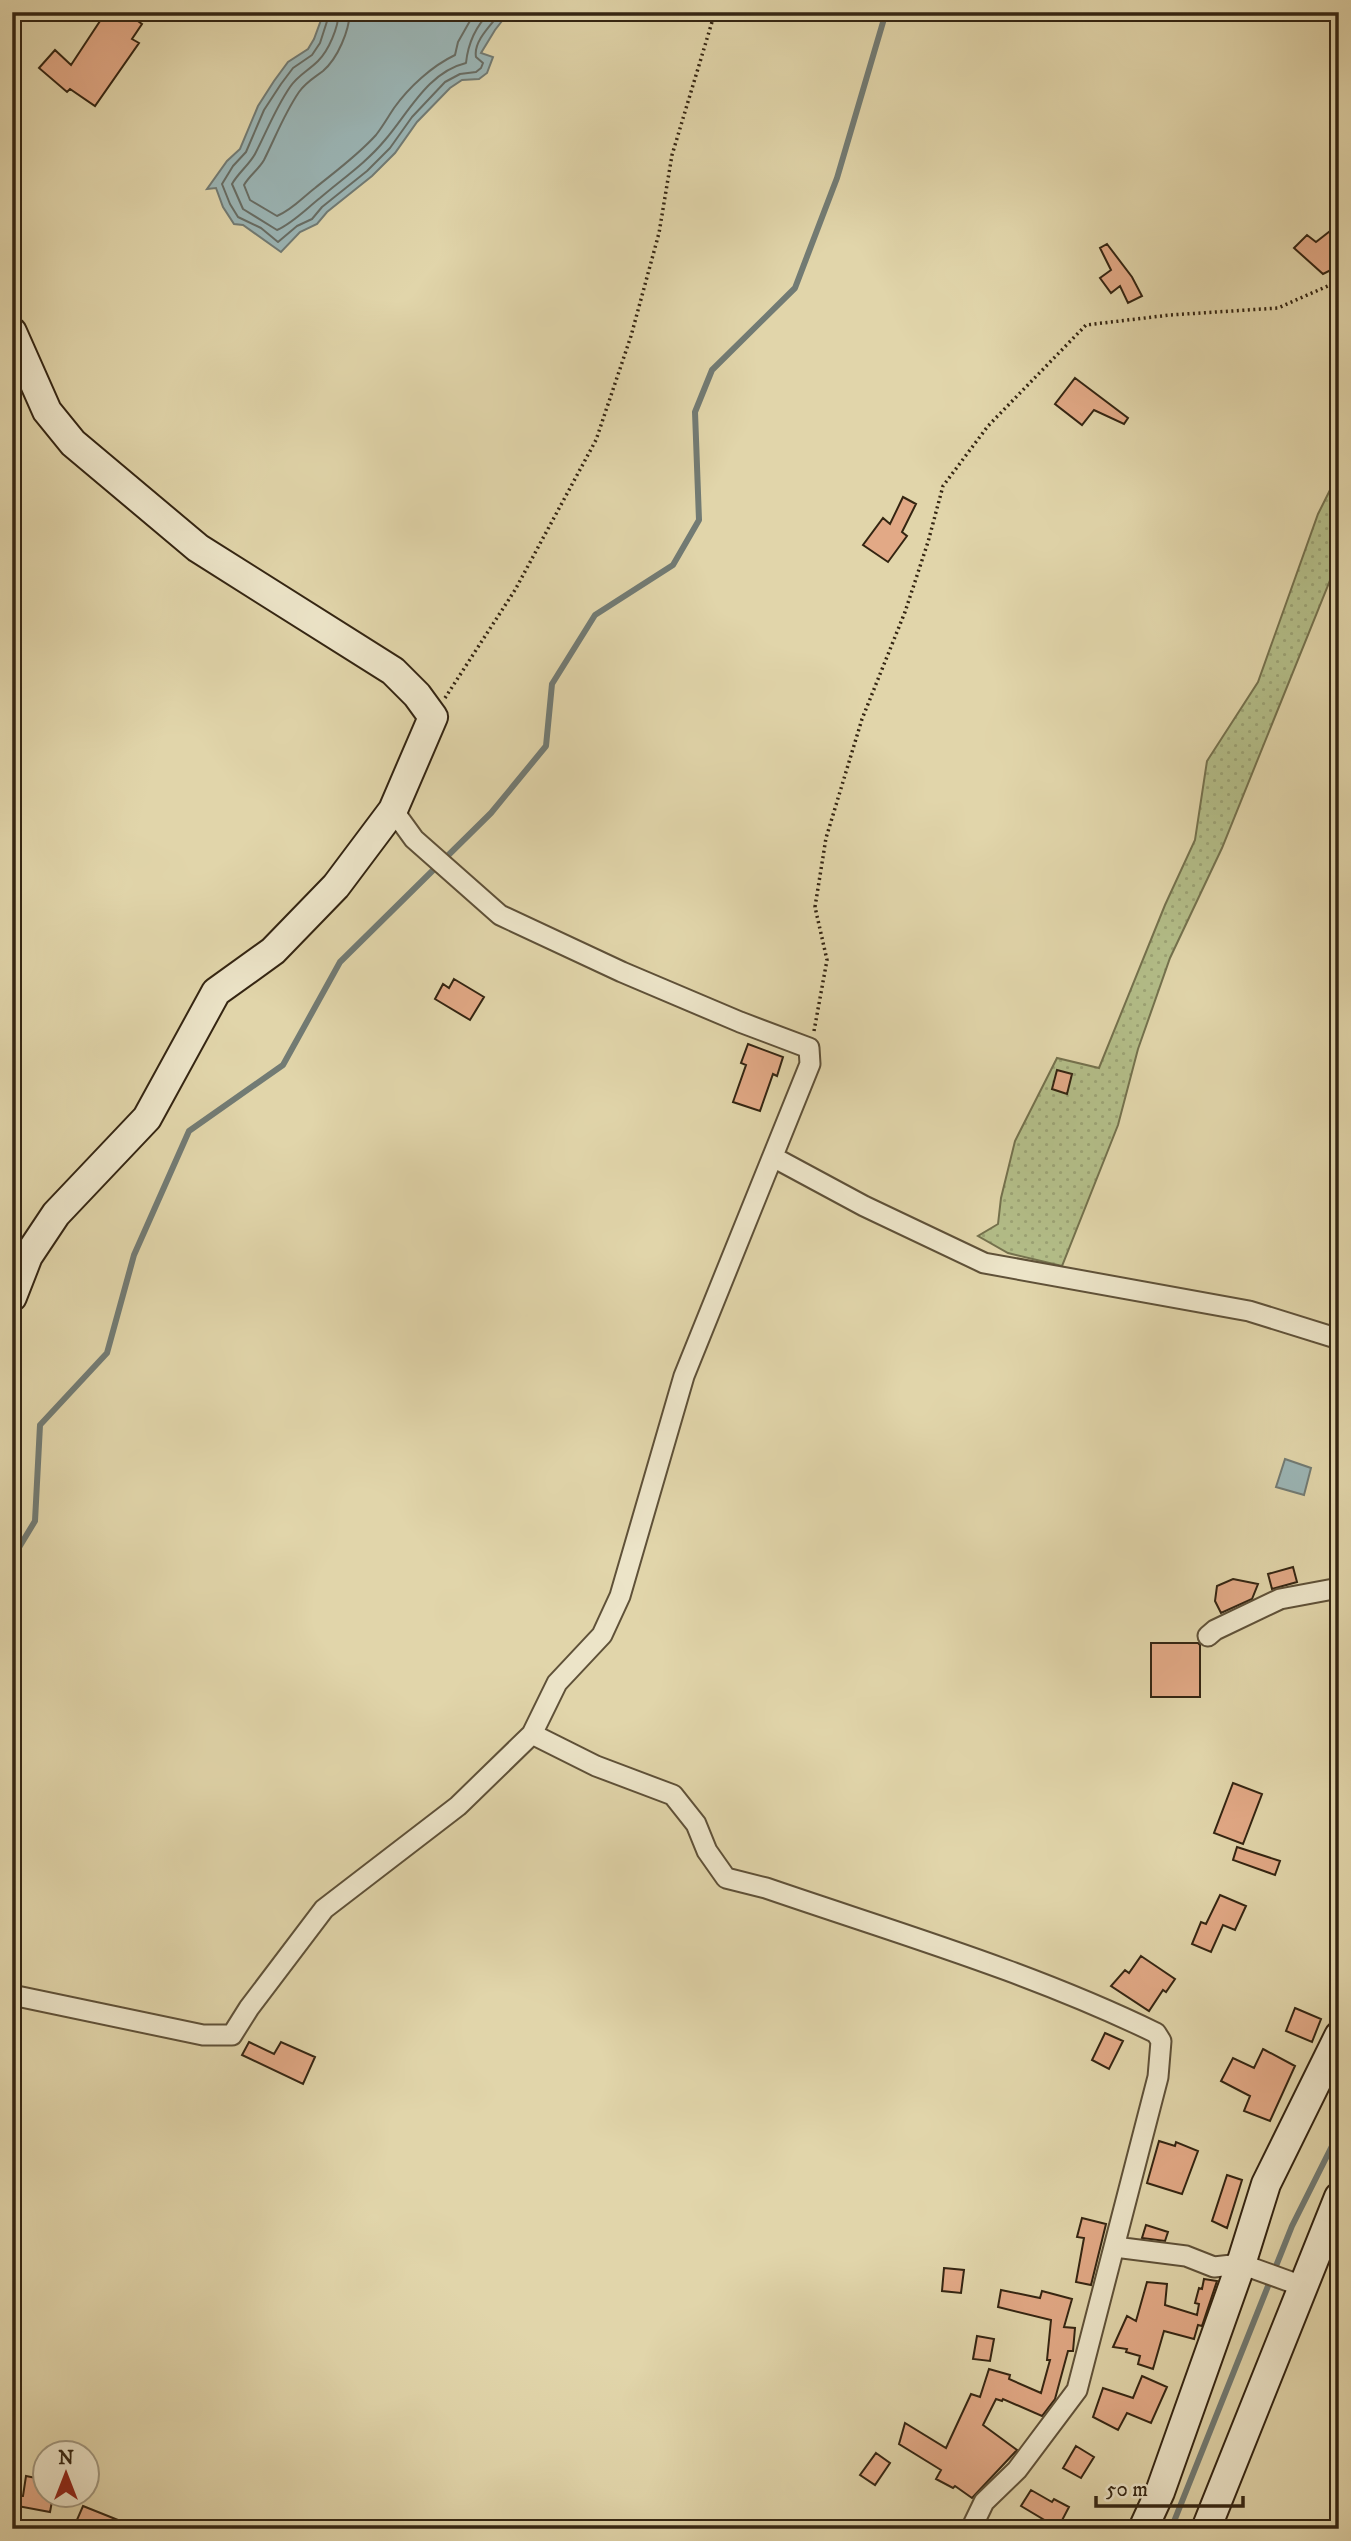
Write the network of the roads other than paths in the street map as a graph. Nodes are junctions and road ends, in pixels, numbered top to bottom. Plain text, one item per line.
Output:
1 (12, 332) edge
2 (393, 810) junction
3 (773, 1157) junction
4 (12, 1297) edge
5 (1339, 1339) edge
6 (1339, 1588) edge
7 (1208, 1636) dead end
8 (532, 1734) junction
9 (12, 1995) edge
10 (1339, 2036) edge
11 (1339, 2197) edge
12 (1115, 2247) junction
13 (1241, 2264) junction
14 (1302, 2286) junction
15 (971, 2529) edge
16 (1143, 2529) edge
17 (1206, 2529) edge

1 - 2 street
2 - 3 street
2 - 4 street
3 - 5 street
3 - 8 street
6 - 7 street
8 - 9 street
8 - 12 street
10 - 13 street
11 - 14 street
12 - 13 street
12 - 15 street
13 - 14 street
13 - 16 street
14 - 17 street

